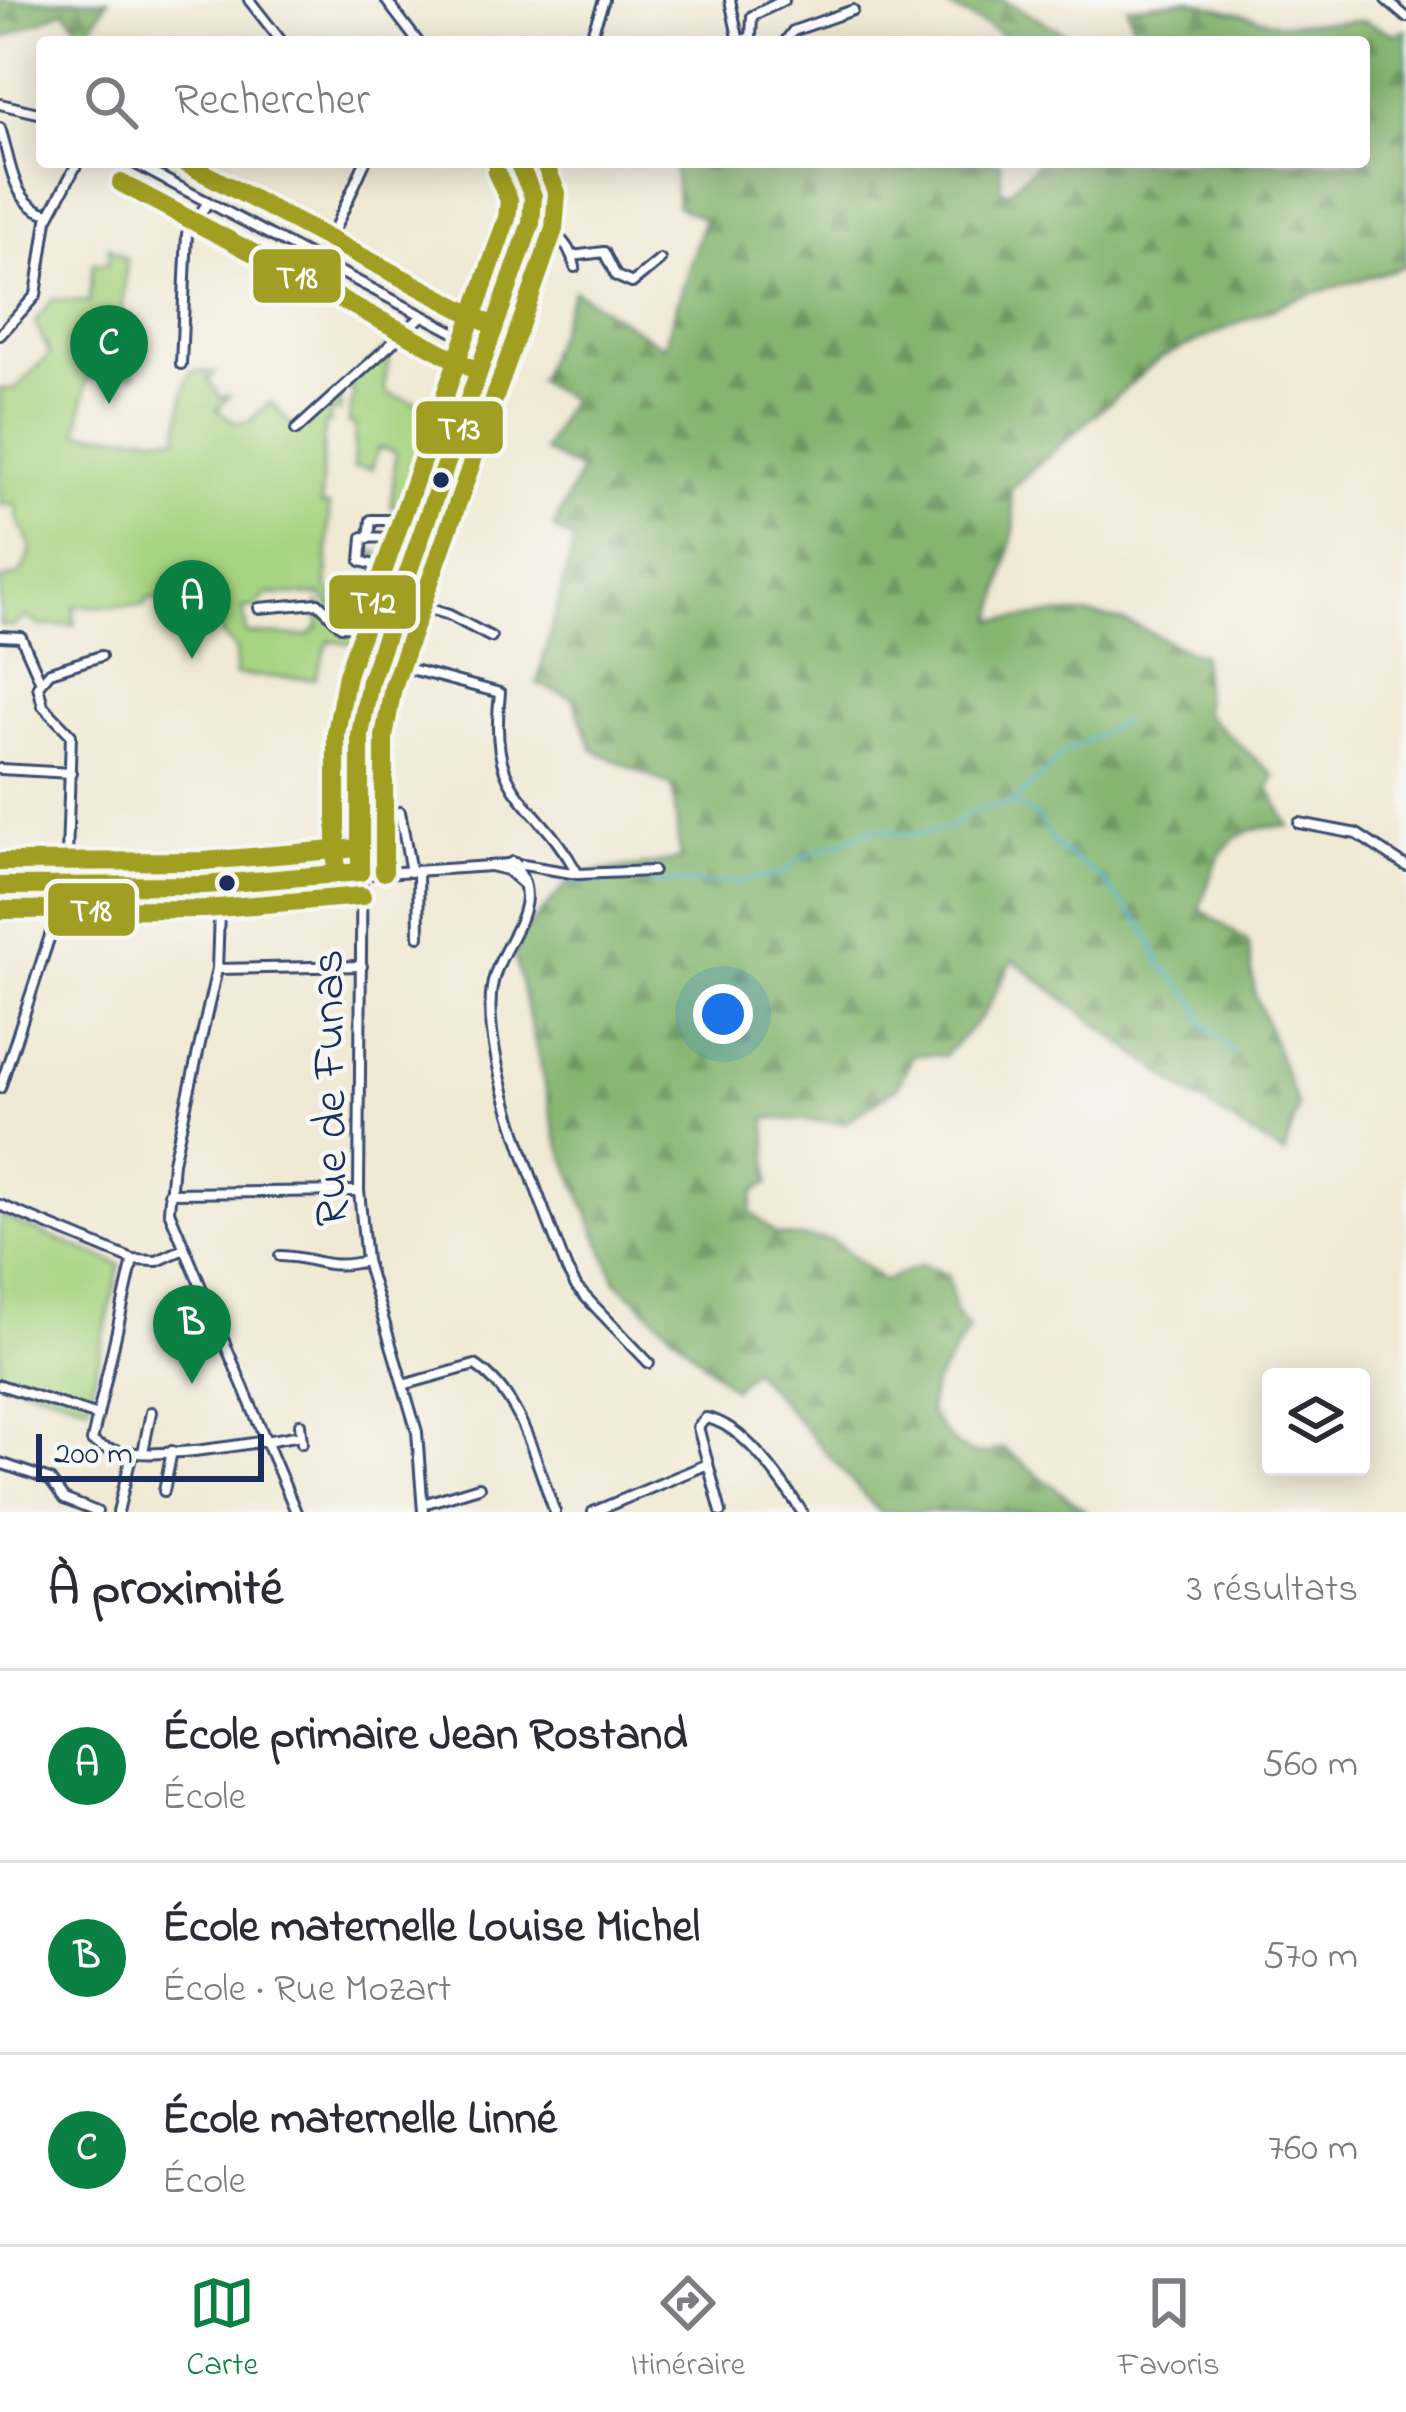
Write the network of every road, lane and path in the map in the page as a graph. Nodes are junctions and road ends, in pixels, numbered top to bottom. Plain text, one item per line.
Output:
1 (249, 0) edge
2 (386, 0) edge
3 (604, 0) edge
4 (730, 0) edge
5 (784, 0) edge
6 (1386, 0) edge
7 (853, 10) dead end
8 (1406, 17) edge
9 (278, 36) edge
10 (413, 36) edge
11 (591, 36) edge
12 (738, 36) edge
13 (752, 36) edge
14 (789, 36) edge
15 (0, 104) edge
16 (36, 113) edge
17 (0, 128) edge
18 (75, 168) edge
19 (143, 168) edge
20 (362, 168) edge
21 (511, 168) edge
22 (523, 168) edge
23 (533, 168) edge
24 (540, 168) edge
25 (528, 175) junction
26 (517, 179) junction
27 (208, 202) junction
28 (50, 214) junction
29 (519, 218) junction
30 (531, 223) junction
31 (660, 260) dead end
32 (320, 261) junction
33 (497, 309) junction
34 (421, 317) junction
35 (0, 335) edge
36 (484, 348) junction
37 (181, 364) dead end
38 (296, 430) dead end
39 (369, 538) dead end
40 (376, 566) junction
41 (404, 574) junction
42 (396, 598) junction
43 (259, 608) dead end
44 (0, 635) edge
45 (490, 637) dead end
46 (101, 656) dead end
47 (410, 669) dead end
48 (40, 680) junction
49 (0, 769) edge
50 (71, 772) junction
51 (400, 812) dead end
52 (1299, 823) dead end
53 (515, 866) junction
54 (1406, 866) edge
55 (360, 872) junction
56 (415, 872) junction
57 (653, 872) dead end
58 (578, 874) junction
59 (220, 884) junction
60 (0, 886) edge
61 (66, 886) junction
62 (419, 936) dead end
63 (362, 966) junction
64 (217, 969) junction
65 (0, 1088) edge
66 (359, 1191) junction
67 (168, 1193) junction
68 (0, 1205) edge
69 (184, 1249) junction
70 (280, 1256) dead end
71 (133, 1260) junction
72 (366, 1261) junction
73 (649, 1363) dead end
74 (0, 1385) edge
75 (403, 1385) junction
76 (151, 1412) dead end
77 (98, 1416) junction
78 (301, 1434) dead end
79 (267, 1440) junction
80 (172, 1451) junction
81 (137, 1452) junction
82 (0, 1463) edge
83 (708, 1464) junction
84 (479, 1487) dead end
85 (164, 1491) dead end
86 (423, 1508) edge
87 (98, 1512) edge
88 (118, 1512) edge
89 (296, 1512) edge
90 (556, 1512) edge
91 (594, 1512) edge
92 (722, 1512) edge
93 (802, 1512) edge

1 - 9 street
2 - 10 street
3 - 11 street
4 - 12 street
5 - 13 street
6 - 8 street
7 - 14 street
15 - 16 street
17 - 28 street
18 - 28 street
19 - 27 street
20 - 32 street
21 - 26 street
22 - 25 street
23 - 25 street
24 - 25 street
25 - 26 street
25 - 30 street
26 - 29 street
27 - 32 street
27 - 37 street
28 - 35 street
29 - 30 street
29 - 33 street
30 - 31 street
30 - 33 street
32 - 34 street
33 - 36 street, Rue de Funas
34 - 36 street
34 - 38 street
36 - 41 street, Rue de Funas
39 - 40 street
40 - 41 street
40 - 43 street
41 - 42 street, Rue de Funas
42 - 45 street
42 - 55 street, Rue de Funas
44 - 48 street
46 - 48 street
47 - 58 street
48 - 50 street
49 - 50 street
50 - 61 street
51 - 56 street
52 - 54 street
53 - 56 street
53 - 58 street
53 - 73 street
55 - 56 street
55 - 59 street
55 - 63 street, Rue de Funas
56 - 62 street
57 - 58 street
59 - 61 street
59 - 64 street
60 - 61 street
61 - 65 street
63 - 64 street
63 - 66 street, Rue de Funas
64 - 67 street
66 - 67 street
66 - 72 street, Rue de Funas
67 - 69 street
68 - 71 street
69 - 71 street
69 - 79 street
70 - 72 street
71 - 77 street
72 - 75 street, Rue de Funas
74 - 77 street
75 - 86 street, Rue de Funas
75 - 90 street
76 - 81 street
77 - 81 street
78 - 79 street
79 - 80 street
79 - 89 street
80 - 81 street
80 - 85 street
81 - 88 street
82 - 87 street
83 - 91 street
83 - 92 street
83 - 93 street
84 - 86 street

